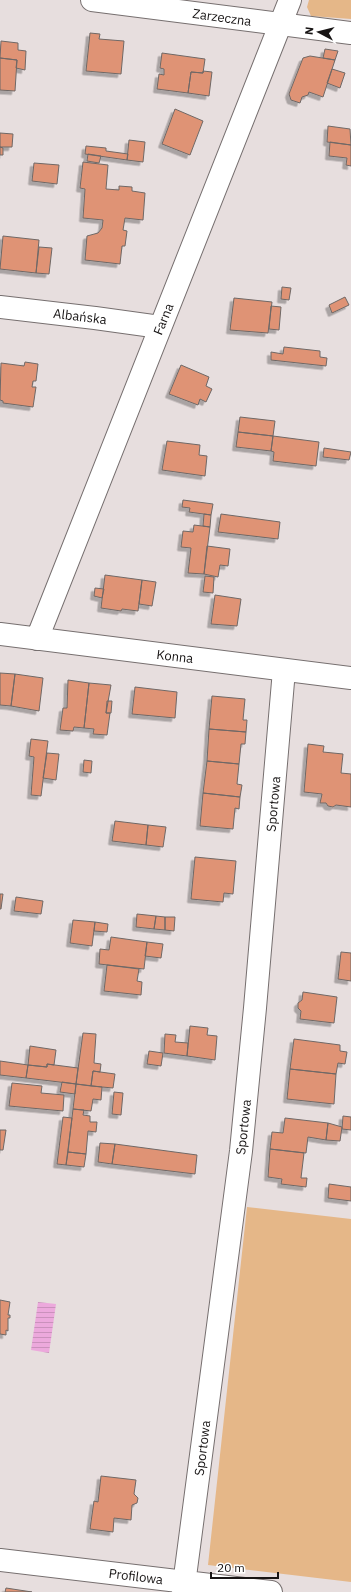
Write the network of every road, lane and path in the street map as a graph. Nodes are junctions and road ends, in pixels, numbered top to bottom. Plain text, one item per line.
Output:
1 (92, 0) edge
2 (290, 0) edge
3 (280, 25) junction
4 (351, 33) edge
5 (0, 307) edge
6 (160, 327) junction
7 (0, 634) edge
8 (37, 639) junction
9 (284, 670) junction
10 (351, 678) edge
11 (0, 1560) edge
12 (184, 1587) edge
13 (271, 1592) edge

1 - 3 street, Zarzeczna
2 - 3 street, Farna
3 - 4 street, Zarzeczna
3 - 6 street, Farna
5 - 6 street, Albańska
6 - 8 street, Farna
7 - 8 street, Konna
8 - 9 street, Konna
9 - 10 street, Konna
9 - 12 street, Sportowa
11 - 12 street, Profilowa
12 - 13 street, Profilowa

